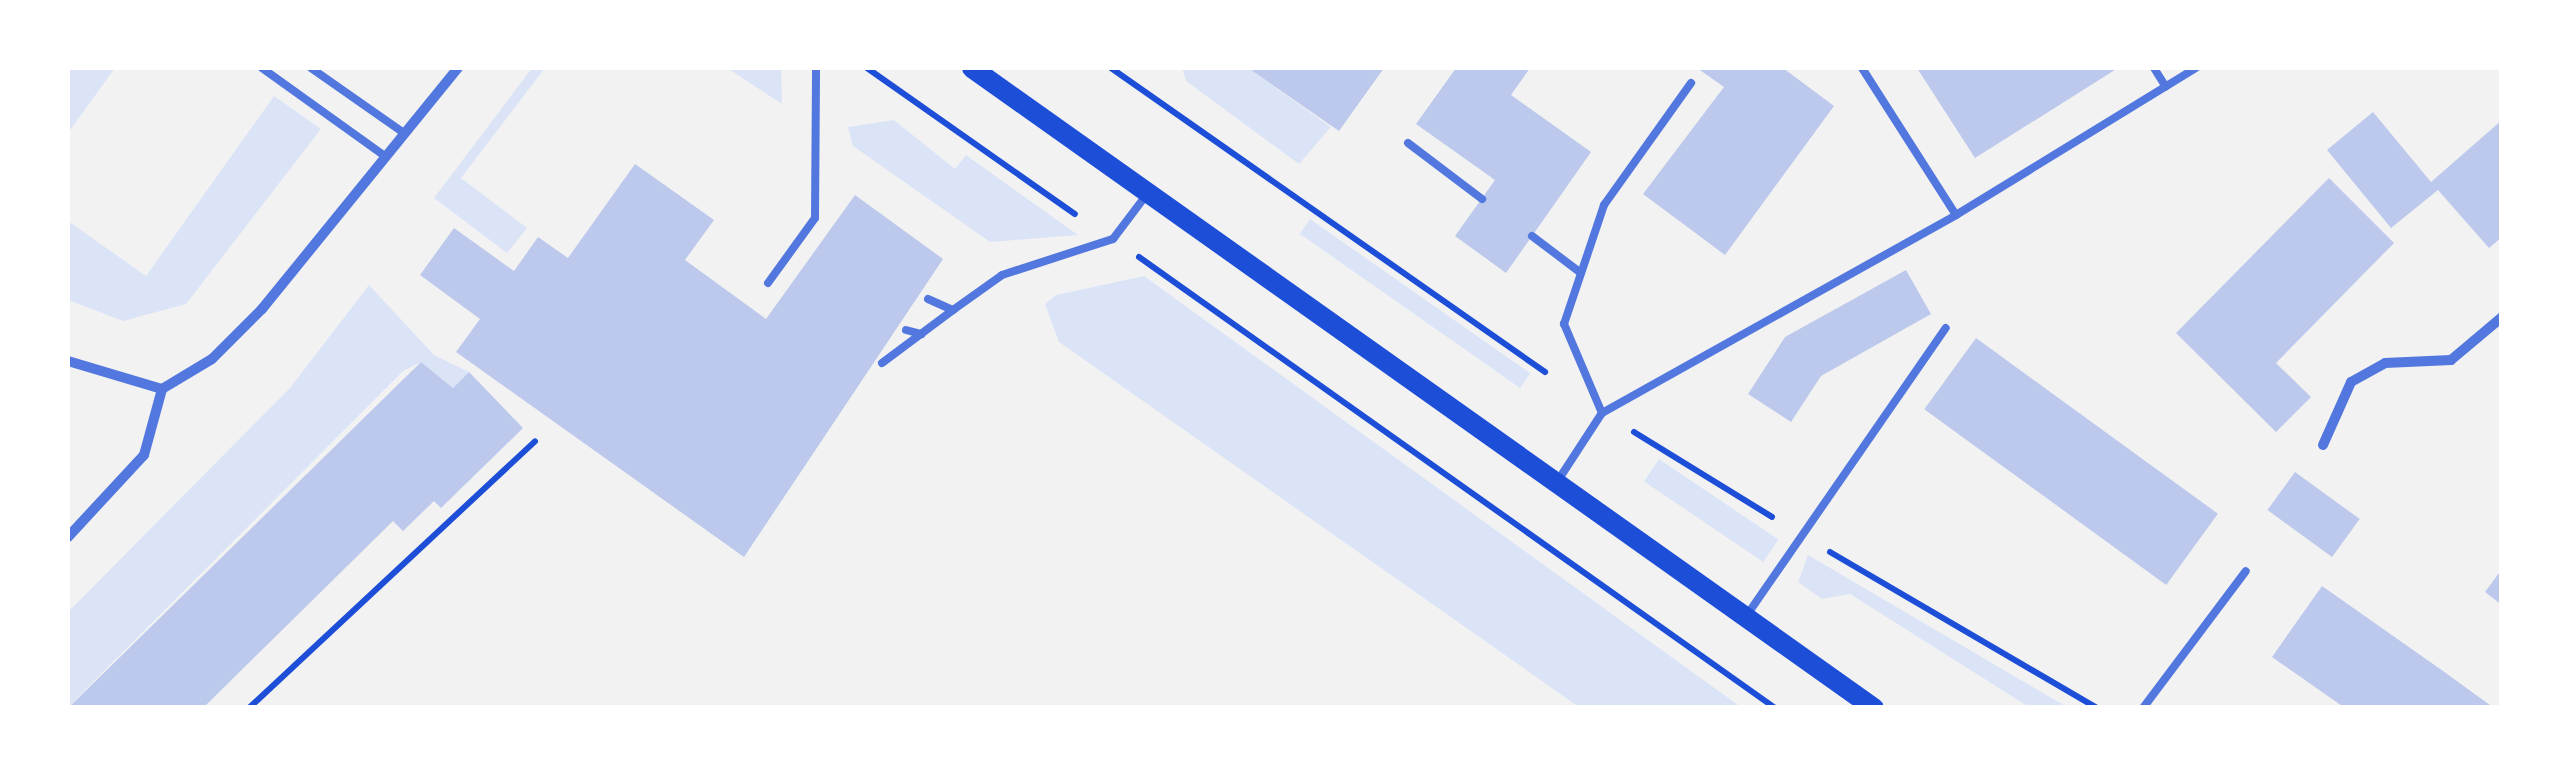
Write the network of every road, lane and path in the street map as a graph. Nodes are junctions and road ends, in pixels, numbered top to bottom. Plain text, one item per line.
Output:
1 (262, 68) edge
2 (312, 68) edge
3 (458, 68) edge
4 (816, 68) edge
5 (868, 68) edge
6 (972, 68) edge
7 (1862, 68) edge
8 (2154, 68) edge
9 (2196, 68) edge
10 (1691, 82) dead end
11 (2166, 86) junction
12 (404, 133) junction
13 (1408, 143) dead end
14 (386, 156) junction
15 (1148, 194) junction
16 (1482, 199) dead end
17 (1956, 216) junction
18 (1532, 236) dead end
19 (1112, 239) junction
20 (1582, 273) junction
21 (768, 283) dead end
22 (928, 299) dead end
23 (953, 310) junction
24 (2502, 317) edge
25 (1946, 328) dead end
26 (906, 330) dead end
27 (921, 334) junction
28 (68, 361) edge
29 (882, 364) dead end
30 (162, 389) junction
31 (1602, 412) junction
32 (535, 441) dead end
33 (2323, 444) dead end
34 (1557, 482) junction
35 (68, 538) edge
36 (2246, 570) dead end
37 (1747, 615) junction
38 (1871, 704) edge
39 (248, 708) edge
40 (1775, 708) edge
41 (1894, 708) edge
42 (2143, 708) edge

1 - 14 lane
2 - 12 lane
3 - 12 street
4 - 21 lane
5 - 19 path
6 - 15 main road
7 - 17 lane
8 - 11 lane
9 - 11 lane
10 - 20 lane
11 - 17 lane
12 - 14 street
13 - 16 lane
14 - 30 street
15 - 19 lane
15 - 34 main road
17 - 31 lane
18 - 20 lane
19 - 23 lane
19 - 40 path
20 - 31 lane
22 - 23 lane
23 - 27 lane
24 - 33 street
25 - 37 lane
26 - 27 lane
27 - 29 lane
28 - 30 street
30 - 35 street
31 - 34 lane
32 - 39 path
34 - 37 main road
36 - 42 lane
37 - 38 main road
38 - 41 main road

